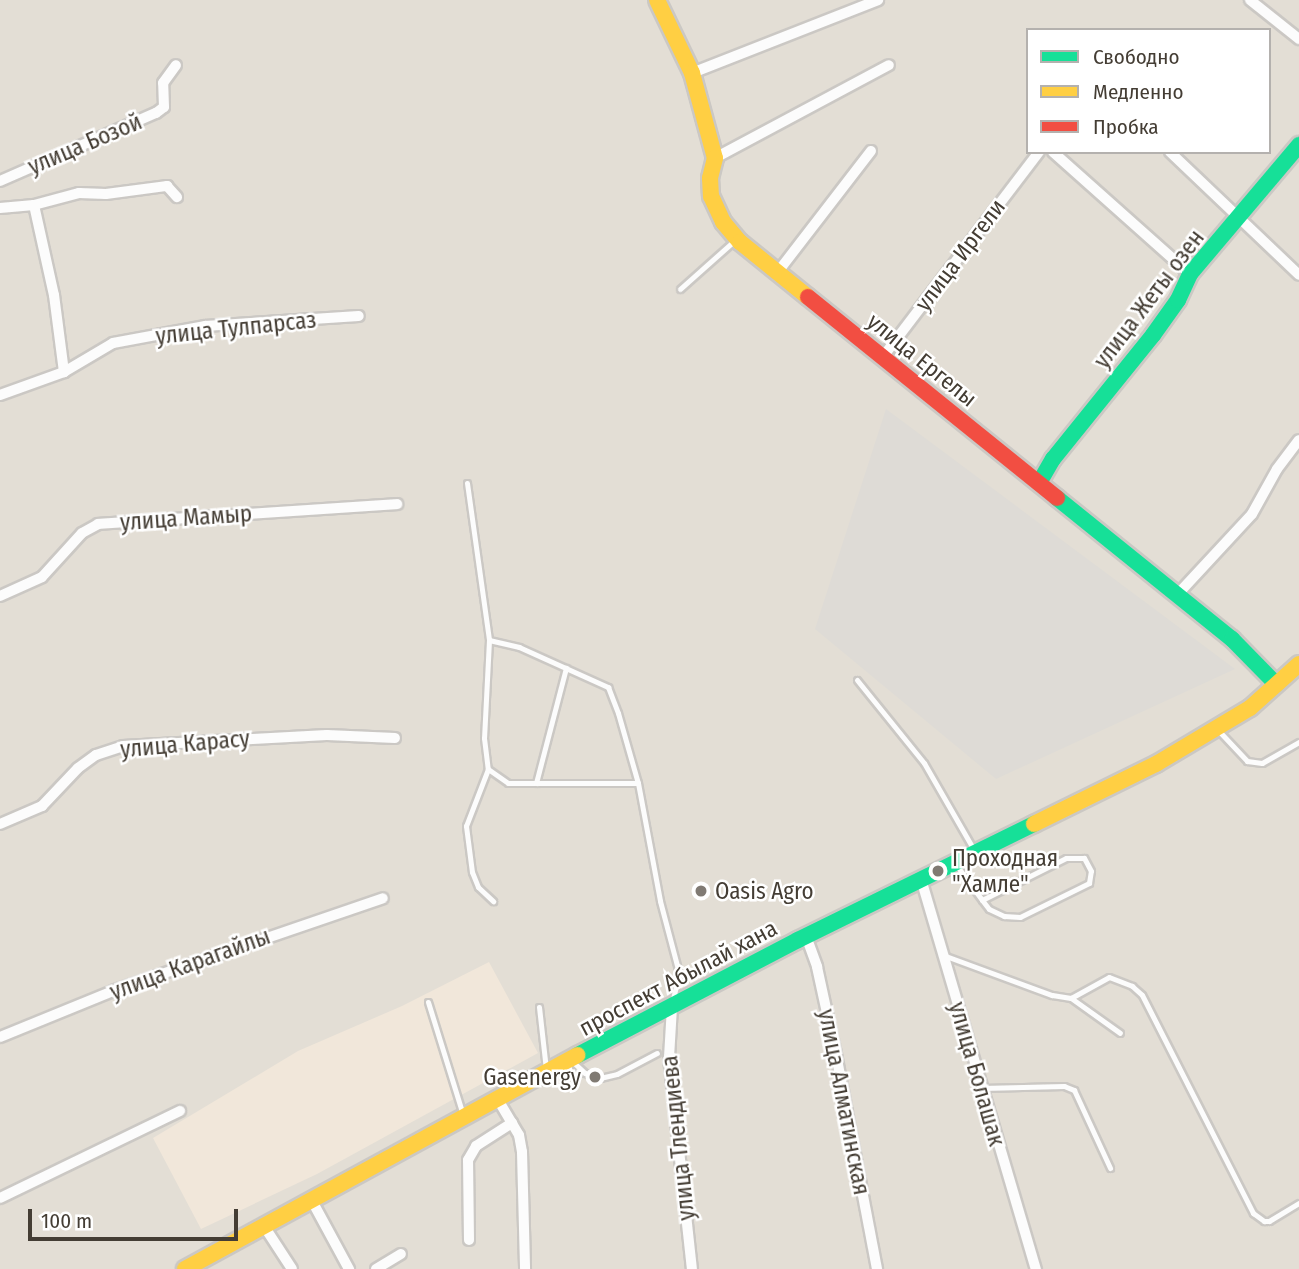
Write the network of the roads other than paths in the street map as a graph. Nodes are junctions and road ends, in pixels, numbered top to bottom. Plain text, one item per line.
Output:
1 (657, 0) edge
2 (878, 0) edge
3 (1250, 0) edge
4 (1299, 39) edge
5 (176, 65) dead end
6 (889, 65) dead end
7 (692, 73) junction
8 (1299, 145) edge
9 (872, 151) dead end
10 (1037, 154) edge
11 (1055, 154) edge
12 (1172, 154) edge
13 (715, 158) junction
14 (0, 181) edge
15 (177, 197) dead end
16 (34, 205) junction
17 (0, 208) edge
18 (1240, 218) junction
19 (737, 238) junction
20 (777, 273) junction
21 (1189, 274) junction
22 (1299, 275) edge
23 (680, 289) dead end
24 (359, 316) dead end
25 (882, 358) junction
26 (64, 372) junction
27 (0, 395) edge
28 (1299, 440) edge
29 (467, 483) dead end
30 (1039, 483) junction
31 (397, 504) dead end
32 (1177, 595) junction
33 (0, 596) edge
34 (489, 640) junction
35 (1299, 664) edge
36 (566, 668) junction
37 (857, 680) dead end
38 (1276, 684) junction
39 (1217, 728) junction
40 (395, 738) dead end
41 (1299, 742) edge
42 (488, 769) junction
43 (536, 783) junction
44 (638, 783) junction
45 (0, 824) edge
46 (976, 853) junction
47 (955, 863) junction
48 (921, 879) junction
49 (383, 898) dead end
50 (982, 900) junction
51 (493, 901) dead end
52 (806, 936) junction
53 (943, 955) junction
54 (1071, 998) junction
55 (428, 1002) dead end
56 (539, 1007) dead end
57 (672, 1007) junction
58 (1120, 1033) dead end
59 (0, 1037) edge
60 (657, 1054) dead end
61 (571, 1059) junction
62 (547, 1072) junction
63 (981, 1088) junction
64 (497, 1098) junction
65 (180, 1111) dead end
66 (463, 1115) junction
67 (512, 1123) junction
68 (1110, 1168) dead end
69 (0, 1198) edge
70 (311, 1199) junction
71 (1299, 1203) edge
72 (264, 1226) junction
73 (469, 1240) dead end
74 (401, 1254) dead end
75 (185, 1269) edge
76 (292, 1269) edge
77 (349, 1269) edge
78 (376, 1269) edge
79 (525, 1269) edge
80 (692, 1269) edge
81 (877, 1269) edge
82 (1036, 1269) edge

1 - 7 street, улица Ергелы
2 - 7 street
3 - 4 street
5 - 14 street, улица Бозой
6 - 13 street
7 - 13 street, улица Ергелы
8 - 18 street, улица Жеты озен
9 - 20 street
10 - 25 street, улица Иргели
11 - 21 street
12 - 18 street
13 - 19 street, улица Ергелы
15 - 16 street
16 - 17 street
16 - 26 street
18 - 21 street, улица Жеты озен
18 - 22 street
19 - 20 street, улица Ергелы
19 - 23 lane
20 - 25 street, улица Ергелы
21 - 30 street, улица Жеты озен
24 - 26 street, улица Тулпарсаз
25 - 30 street, улица Ергелы
26 - 27 street, улица Тулпарсаз
28 - 32 street
29 - 34 lane
30 - 32 street, улица Ергелы
31 - 33 street, улица Мамыр
32 - 38 street, улица Ергелы
34 - 36 lane
34 - 42 lane
35 - 38 street, проспект Абылай хана
36 - 43 lane
36 - 44 lane
37 - 46 lane
38 - 39 street, проспект Абылай хана
39 - 41 lane
39 - 46 street, проспект Абылай хана
40 - 45 street, улица Карасу
42 - 43 lane
42 - 51 lane
43 - 44 lane
44 - 57 lane
46 - 47 street, проспект Абылай хана
47 - 48 street, проспект Абылай хана
47 - 50 lane
48 - 52 street, проспект Абылай хана
48 - 53 street, улица Болашак
49 - 59 street, улица Карагайлы
50 - 50 lane
52 - 57 street, проспект Абылай хана
52 - 81 street, улица Алматинская
53 - 54 lane
53 - 63 street, улица Болашак
54 - 58 lane
54 - 71 lane
55 - 66 lane
56 - 62 lane
57 - 61 street, проспект Абылай хана
57 - 80 street, улица Тлендиева
60 - 61 lane
61 - 62 street, проспект Абылай хана
62 - 64 street, проспект Абылай хана
63 - 68 lane
63 - 82 street, улица Болашак
64 - 66 street, проспект Абылай хана
64 - 67 street
65 - 69 street
66 - 70 street, проспект Абылай хана
67 - 73 street
67 - 79 street
70 - 72 street, проспект Абылай хана
70 - 77 street
72 - 75 street, проспект Абылай хана
72 - 76 street
74 - 78 street

